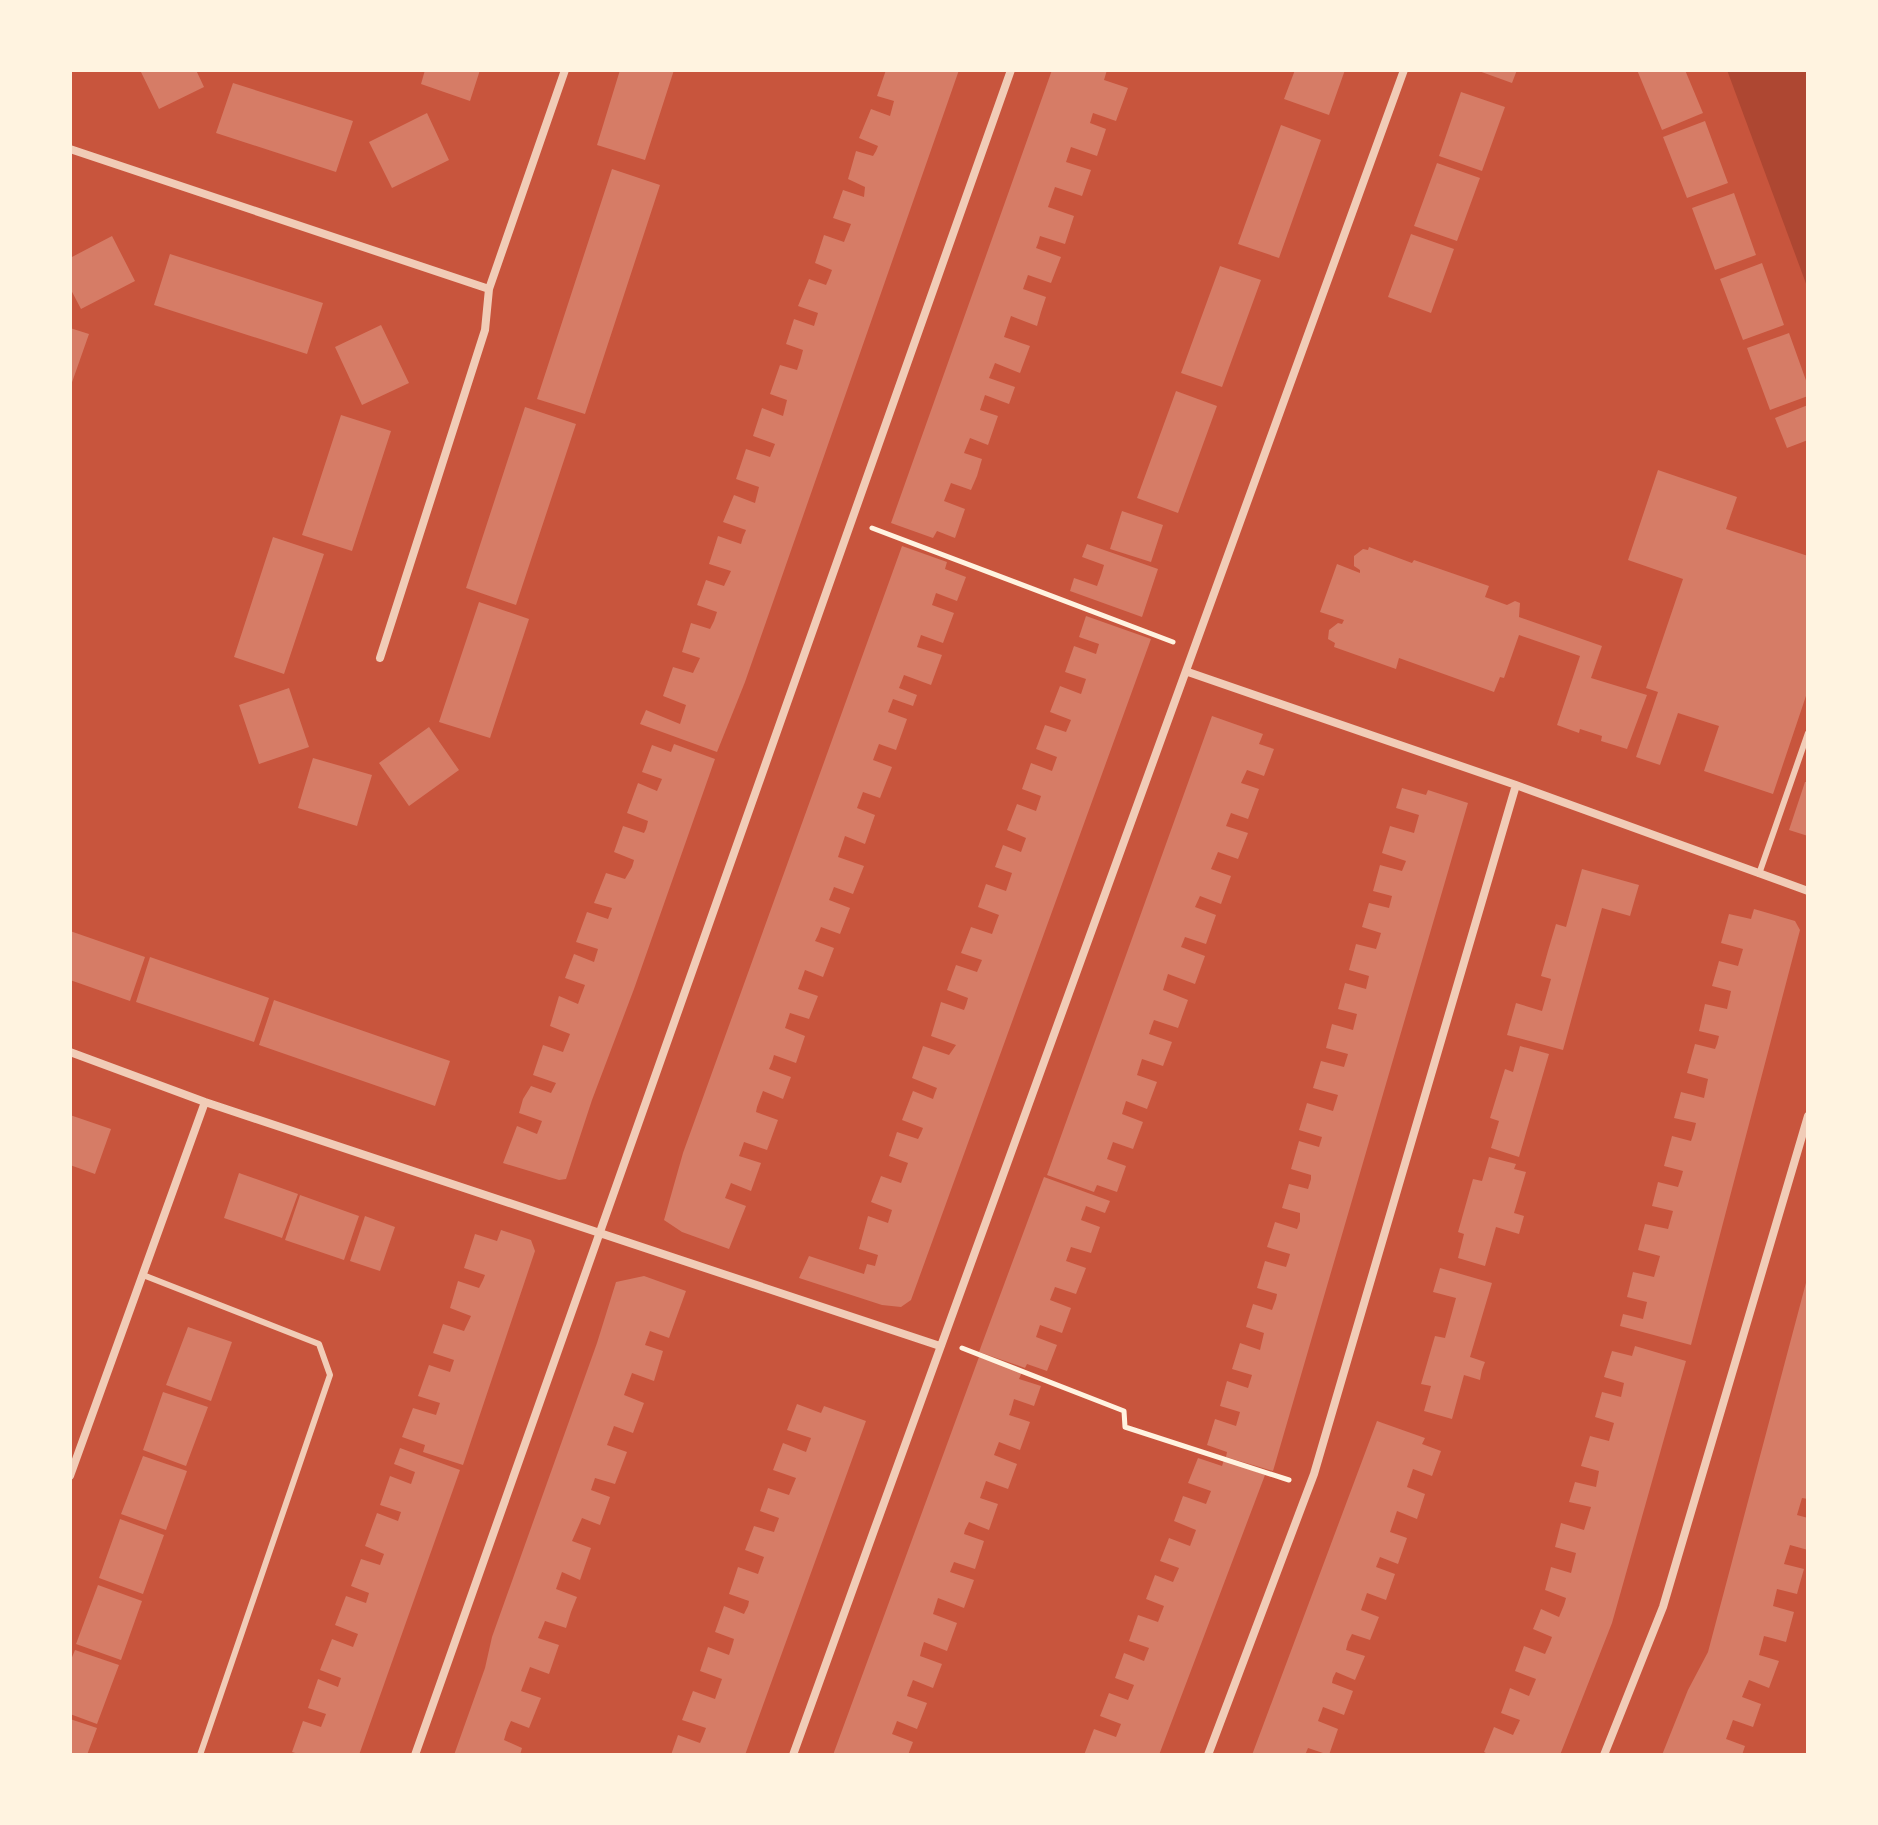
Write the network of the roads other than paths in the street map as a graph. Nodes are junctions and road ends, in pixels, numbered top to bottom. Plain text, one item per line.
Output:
1 (565, 70) edge
2 (1011, 70) edge
3 (1404, 70) edge
4 (70, 149) edge
5 (489, 289) junction
6 (380, 658) dead end
7 (1188, 672) junction
8 (1808, 733) edge
9 (1516, 785) junction
10 (1759, 874) junction
11 (1808, 891) edge
12 (70, 1052) edge
13 (205, 1102) junction
14 (1808, 1116) edge
15 (600, 1235) junction
16 (143, 1275) junction
17 (941, 1344) junction
18 (70, 1476) edge
19 (200, 1755) edge
20 (415, 1755) edge
21 (793, 1755) edge
22 (1208, 1755) edge
23 (1604, 1755) edge

1 - 5 street
2 - 15 street
3 - 7 street
4 - 5 street
5 - 6 street
7 - 9 street
7 - 17 street
8 - 10 lane
9 - 10 street
9 - 22 street
10 - 11 street
12 - 13 street
13 - 15 street
13 - 16 street
14 - 23 street
15 - 17 street
15 - 20 street
16 - 18 street
16 - 19 lane
17 - 21 street

